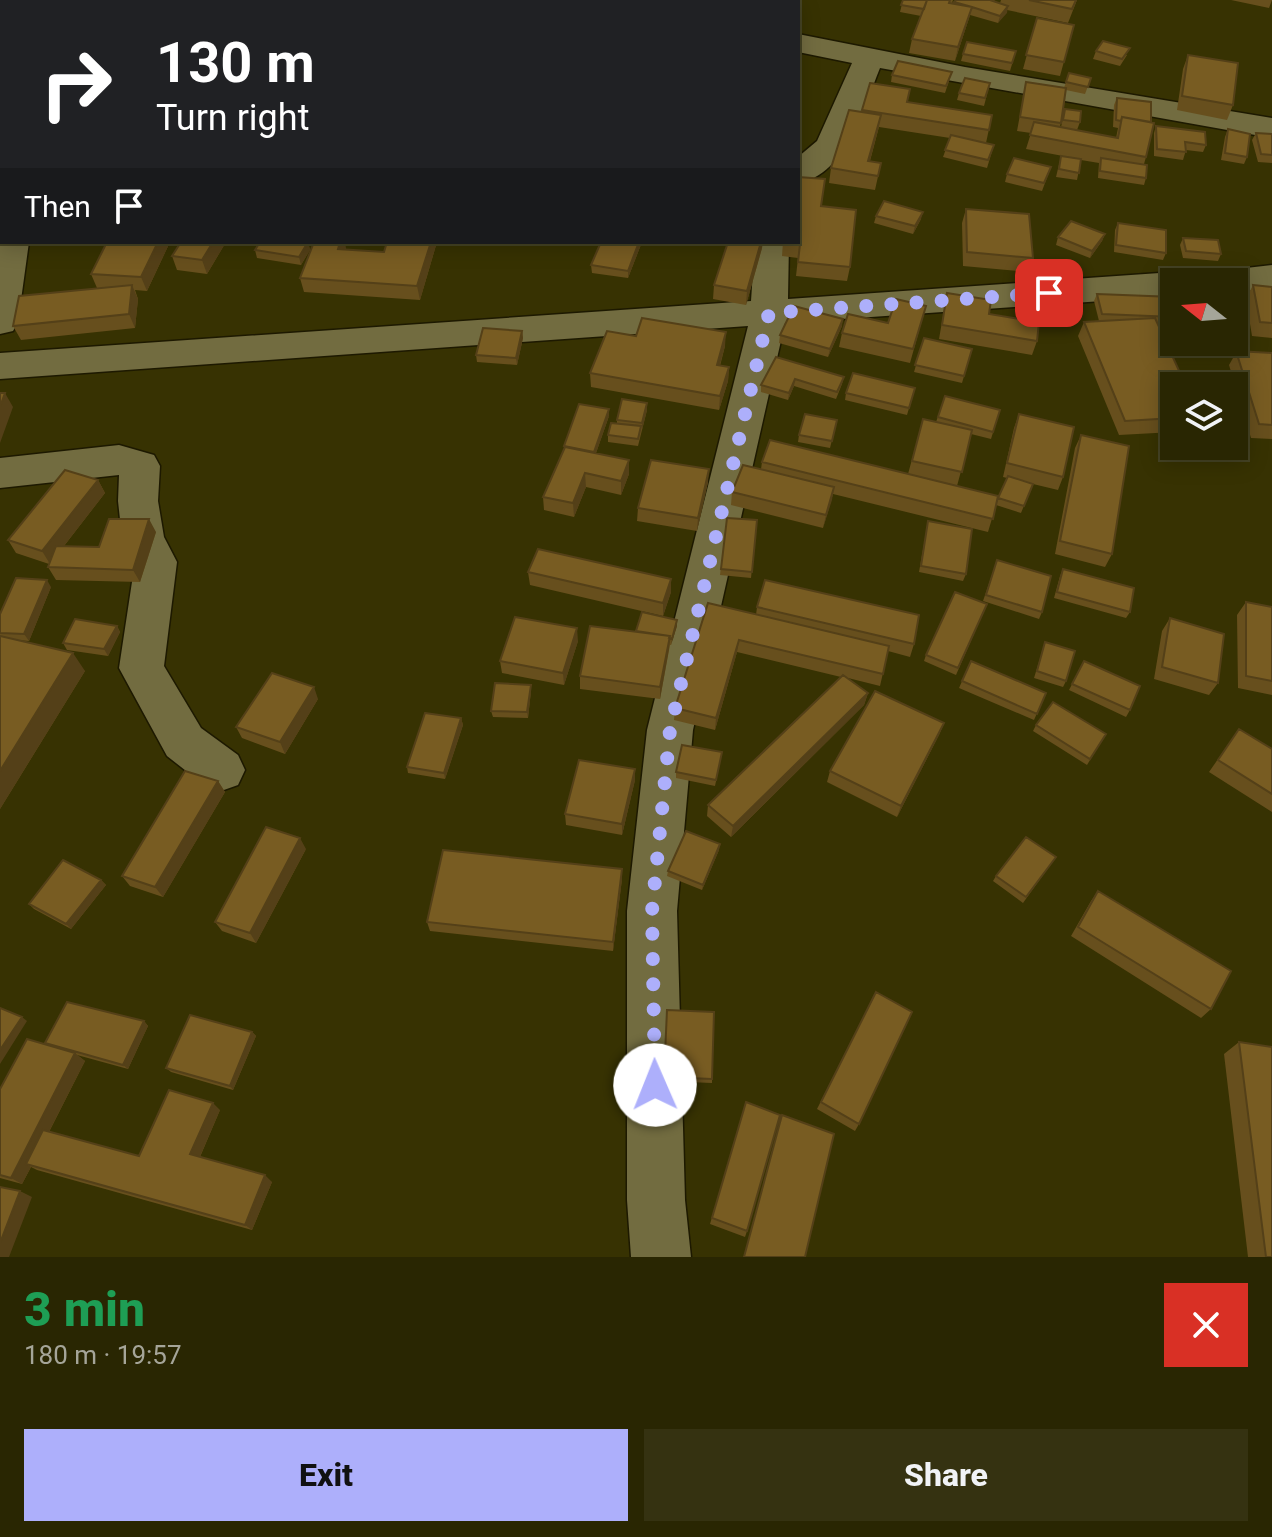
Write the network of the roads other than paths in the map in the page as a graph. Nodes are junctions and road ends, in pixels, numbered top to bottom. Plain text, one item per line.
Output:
1 (800, 43) edge
2 (870, 57) junction
3 (1272, 128) edge
4 (800, 172) edge
5 (12, 244) edge
6 (772, 244) edge
7 (1272, 277) edge
8 (1248, 279) edge
9 (1160, 285) edge
10 (769, 313) junction
11 (0, 322) edge
12 (0, 366) edge
13 (0, 473) edge
14 (221, 770) dead end
15 (661, 1257) edge

1 - 2 street
2 - 3 street
2 - 4 street
5 - 11 street
6 - 10 street
7 - 8 street
9 - 10 street
10 - 12 street
10 - 15 street
13 - 14 street

